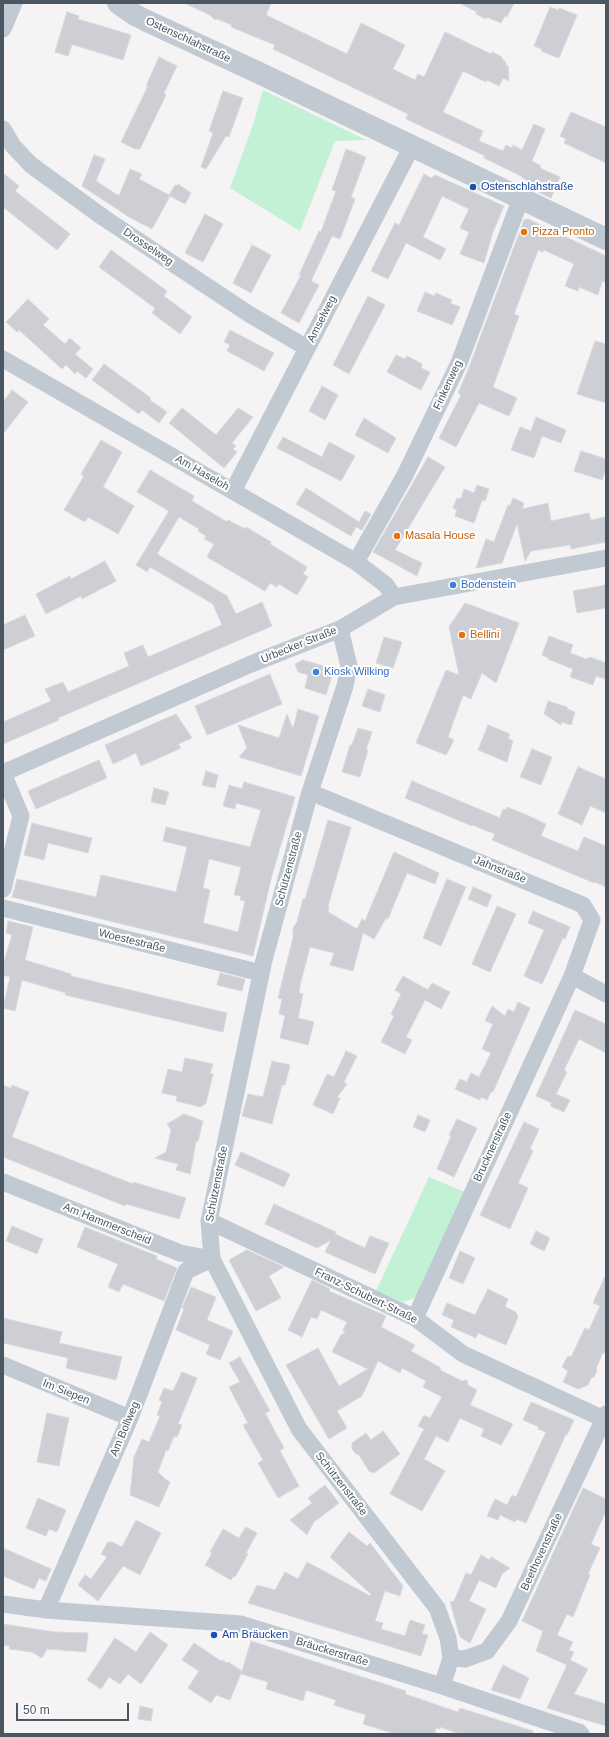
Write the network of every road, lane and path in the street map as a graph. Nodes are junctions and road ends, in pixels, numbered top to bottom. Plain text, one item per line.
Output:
1 (14, 3) edge
2 (118, 3) edge
3 (3, 29) edge
4 (3, 129) edge
5 (412, 146) junction
6 (521, 198) junction
7 (606, 239) edge
8 (307, 348) junction
9 (3, 359) edge
10 (232, 491) junction
11 (606, 558) edge
12 (356, 562) junction
13 (394, 597) junction
14 (340, 629) junction
15 (3, 773) edge
16 (310, 792) junction
17 (3, 890) edge
18 (3, 908) edge
19 (261, 973) junction
20 (572, 976) junction
21 (606, 994) edge
22 (3, 1182) edge
23 (209, 1221) junction
24 (212, 1259) junction
25 (415, 1318) junction
26 (3, 1365) edge
27 (130, 1418) junction
28 (605, 1418) edge
29 (3, 1604) edge
30 (46, 1610) junction
31 (451, 1658) junction
32 (442, 1686) junction
33 (581, 1734) edge

1 - 3 street
2 - 5 street, Ostenschlahstraße
4 - 8 street, Drosselweg
5 - 6 street, Ostenschlahstraße
5 - 8 street, Amselweg
6 - 7 street, Ostenschlahstraße
6 - 12 street, Finkenweg
8 - 10 street, Amselweg
9 - 10 street, Am Haseloh
10 - 12 street, Am Haseloh
11 - 13 street, Urbecker Straße
12 - 13 street, Am Haseloh
13 - 14 street, Urbecker Straße
14 - 15 street, Urbecker Straße
14 - 16 street, Schützenstraße
15 - 17 street
16 - 19 street, Schützenstraße
16 - 20 street, Jahnstraße
18 - 19 street, Woestestraße
19 - 23 street, Schützenstraße
20 - 21 street
20 - 25 street, Brucknerstraße
22 - 24 street, Am Hammerscheid
23 - 24 street, Schützenstraße
23 - 25 street, Franz-Schubert-Straße
24 - 27 street, Am Bollweg
24 - 31 street, Schützenstraße
25 - 28 street, Franz-Schubert-Straße
26 - 27 street, Im Siepen
27 - 30 street, Am Bollweg
28 - 31 street, Beethovenstraße
29 - 30 street, Bräuckerstraße
30 - 32 street, Bräuckerstraße
31 - 32 street, Schützenstraße
32 - 33 street, Bräuckerstraße

